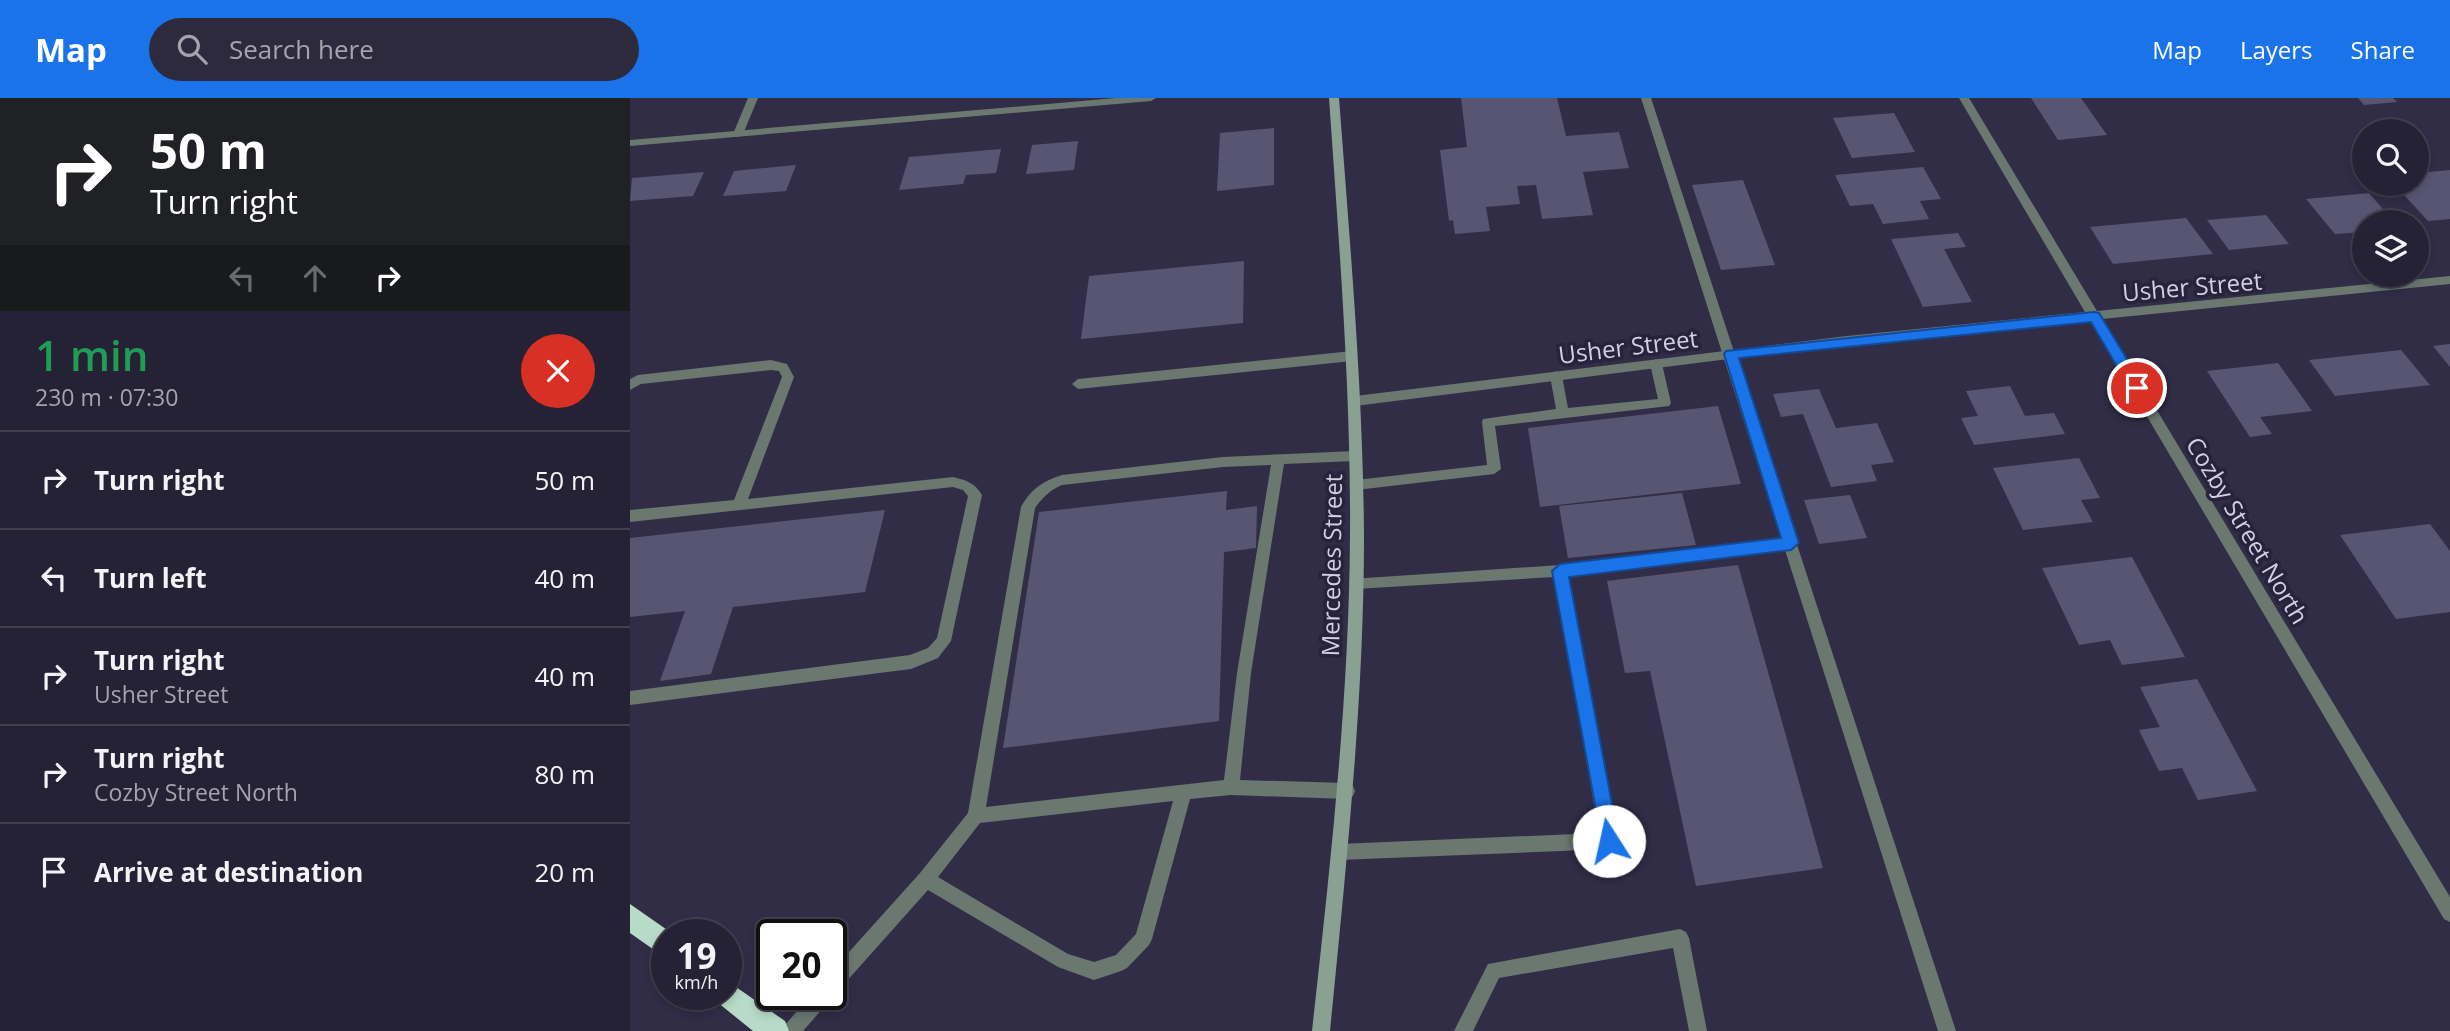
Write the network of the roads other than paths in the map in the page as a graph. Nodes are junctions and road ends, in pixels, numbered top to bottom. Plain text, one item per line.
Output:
1 (753, 98) edge
2 (1151, 98) edge
3 (1334, 98) edge
4 (1646, 98) edge
5 (1964, 98) edge
6 (738, 134) junction
7 (630, 143) edge
8 (2450, 280) edge
9 (2094, 316) junction
10 (1731, 354) junction
11 (1352, 356) junction
12 (1656, 364) junction
13 (1556, 376) junction
14 (1078, 384) dead end
15 (630, 385) edge
16 (1355, 401) junction
17 (1563, 413) junction
18 (1355, 456) junction
19 (1278, 460) junction
20 (1356, 485) junction
21 (739, 505) junction
22 (630, 516) edge
23 (1791, 543) junction
24 (1560, 571) junction
25 (1356, 583) junction
26 (630, 698) edge
27 (1231, 787) junction
28 (1347, 791) junction
29 (1184, 792) junction
30 (976, 816) junction
31 (1339, 852) junction
32 (926, 879) junction
33 (2450, 913) edge
34 (630, 917) edge
35 (651, 933) edge
36 (847, 968) edge
37 (742, 1005) edge
38 (810, 1010) edge
39 (775, 1031) edge
40 (792, 1031) edge
41 (1321, 1031) edge
42 (1463, 1031) edge
43 (1698, 1031) edge
44 (1947, 1031) edge

1 - 6 street
2 - 6 street
3 - 11 street, Mercedes Street
4 - 10 street
5 - 9 street, Cozby Street North
6 - 7 street
8 - 9 street, Usher Street
9 - 10 street, Usher Street
9 - 33 street, Cozby Street North
10 - 12 street, Usher Street
10 - 23 street
11 - 14 street
11 - 16 street, Mercedes Street
12 - 13 street, Usher Street
12 - 17 street
13 - 16 street, Usher Street
13 - 17 street
15 - 21 street
16 - 18 street, Mercedes Street
17 - 20 street
18 - 19 street
18 - 20 street, Mercedes Street
19 - 27 street
19 - 30 street
20 - 25 street, Mercedes Street
21 - 22 street
21 - 26 street
23 - 24 street
23 - 44 street
24 - 25 street
24 - 31 street
25 - 28 street, Mercedes Street
27 - 28 street
27 - 29 street
28 - 31 street, Mercedes Street
29 - 30 street
29 - 32 street
30 - 32 street
31 - 41 street, Mercedes Street
32 - 36 street
34 - 35 highway
37 - 39 highway
38 - 40 street
42 - 43 street

